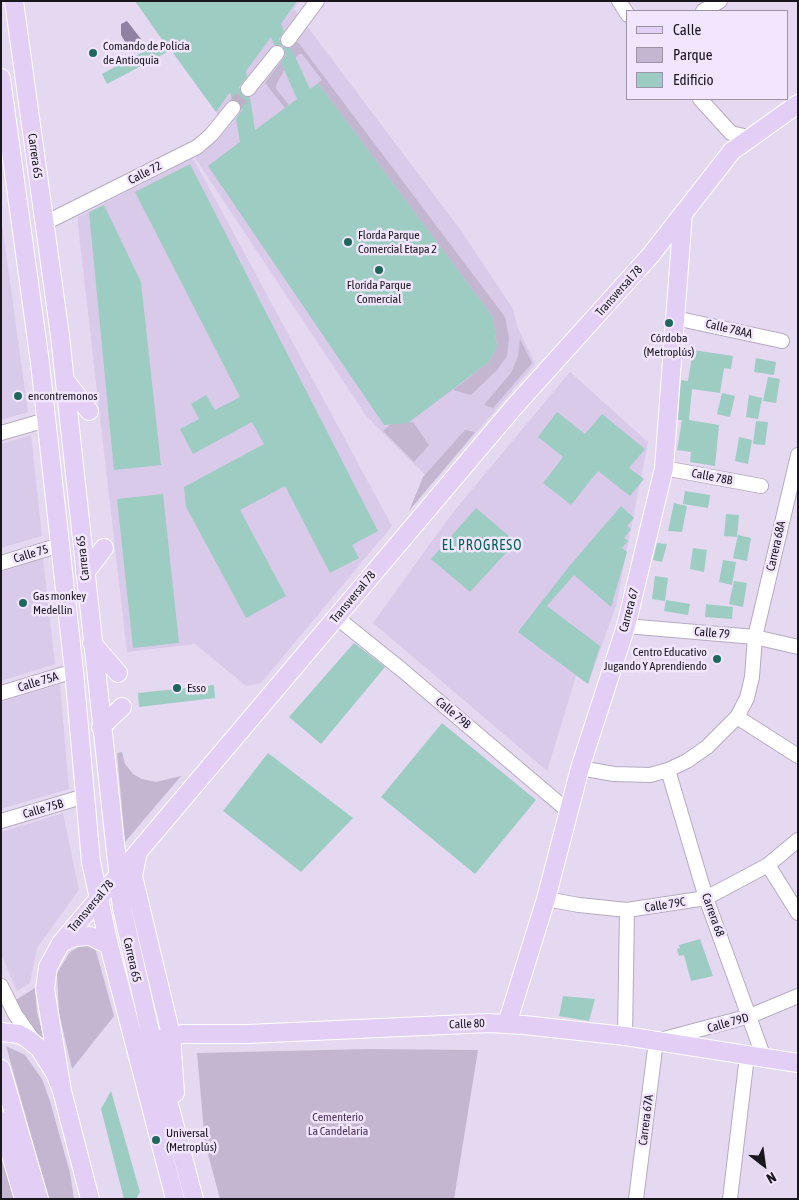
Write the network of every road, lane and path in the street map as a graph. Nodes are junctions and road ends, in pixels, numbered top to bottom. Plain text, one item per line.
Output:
1 (14, 1) edge
2 (619, 1) edge
3 (720, 1) edge
4 (315, 5) edge
5 (705, 10) edge
6 (626, 12) edge
7 (288, 40) dead end
8 (277, 52) dead end
9 (1, 78) edge
10 (248, 89) tunnel mouth
11 (701, 100) edge
12 (796, 106) edge
13 (234, 108) tunnel mouth
14 (731, 133) junction
15 (748, 137) junction
16 (732, 151) junction
17 (683, 214) junction
18 (45, 223) junction
19 (650, 256) junction
20 (679, 275) junction
21 (675, 318) junction
22 (782, 341) dead end
23 (64, 380) junction
24 (89, 411) dead end
25 (46, 420) junction
26 (1, 433) edge
27 (798, 455) edge
28 (664, 468) junction
29 (761, 486) dead end
30 (60, 545) junction
31 (104, 548) dead end
32 (1, 563) edge
33 (84, 573) junction
34 (336, 617) junction
35 (626, 626) junction
36 (756, 637) junction
37 (92, 643) junction
38 (798, 646) edge
39 (74, 671) junction
40 (118, 673) dead end
41 (1, 693) edge
42 (122, 707) dead end
43 (737, 717) junction
44 (101, 728) junction
45 (798, 756) edge
46 (580, 768) junction
47 (668, 770) junction
48 (85, 796) junction
49 (568, 811) junction
50 (1, 821) edge
51 (798, 840) edge
52 (139, 849) junction
53 (768, 865) junction
54 (118, 874) junction
55 (98, 897) junction
56 (706, 898) junction
57 (546, 899) junction
58 (627, 910) junction
59 (798, 913) edge
60 (126, 932) junction
61 (61, 943) junction
62 (149, 944) junction
63 (109, 945) junction
64 (1, 986) edge
65 (798, 996) edge
66 (750, 1016) junction
67 (508, 1024) junction
68 (6, 1032) edge
69 (171, 1035) junction
70 (625, 1036) junction
71 (656, 1041) junction
72 (143, 1042) junction
73 (38, 1048) junction
74 (755, 1057) junction
75 (798, 1063) edge
76 (1, 1068) edge
77 (62, 1091) junction
78 (1, 1121) edge
79 (186, 1170) junction
80 (90, 1197) edge
81 (24, 1199) edge
82 (40, 1199) edge
83 (175, 1199) edge
84 (194, 1199) edge
85 (636, 1199) edge
86 (730, 1199) edge

1 - 18 main road, Carrera 65
2 - 6 street
3 - 5 street
4 - 7 street
8 - 10 street
9 - 25 main road, Carrera 65
11 - 14 street
12 - 15 main road, Transversal 78
13 - 18 street, Calle 72
14 - 15 street
14 - 16 street
15 - 16 main road, Transversal 78
16 - 17 main road, Transversal 78
17 - 19 main road, Transversal 78
17 - 20 main road, Carrera 67
18 - 23 main road, Carrera 65
19 - 20 main road
19 - 34 main road, Transversal 78
20 - 21 main road, Carrera 67
21 - 22 street, Calle 78AA
21 - 28 main road, Carrera 67
23 - 24 main road
23 - 33 main road, Carrera 65
25 - 26 street
25 - 30 main road, Carrera 65
27 - 36 street, Carrera 68A
28 - 29 street, Calle 78B
28 - 35 main road, Carrera 67
30 - 32 street, Calle 75
30 - 39 main road, Carrera 65
31 - 33 main road
33 - 37 main road, Carrera 65
34 - 49 street, Calle 79B
34 - 52 main road, Transversal 78
35 - 36 street, Calle 79
35 - 46 main road, Carrera 67
36 - 38 street, Calle 79
36 - 43 street
37 - 40 main road
37 - 44 main road, Carrera 65
39 - 41 street, Calle 75A
39 - 48 main road, Carrera 65
42 - 44 main road
43 - 45 street
43 - 47 street
44 - 54 main road, Carrera 65
46 - 47 street
46 - 49 main road, Carrera 67
47 - 56 street, Carrera 68
48 - 50 street, Calle 75B
48 - 55 main road, Carrera 65
49 - 57 main road, Carrera 67
51 - 53 street, Calle 79C
52 - 54 main road, Transversal 78
52 - 62 main road
53 - 56 street, Calle 79C
53 - 59 street
54 - 55 main road, Transversal 78
54 - 60 main road, Carrera 65
55 - 61 main road, Transversal 78
55 - 63 main road, Carrera 65
56 - 58 street, Calle 79C
56 - 66 street, Carrera 68
57 - 58 street, Calle 79C
57 - 67 main road, Carrera 67
58 - 70 street
60 - 62 main road
60 - 72 main road, Carrera 65
61 - 63 main road
61 - 77 main road, Transversal 78
62 - 69 main road
63 - 72 main road, Carrera 65
64 - 73 street
65 - 66 street, Calle 79D
66 - 71 street, Calle 79D
66 - 74 street, Carrera 68
67 - 69 main road, Calle 80
67 - 70 main road, Calle 80
68 - 73 main road
69 - 72 main road, Calle 80
69 - 79 main road
70 - 71 main road, Calle 80
71 - 74 main road, Calle 80
71 - 85 street, Carrera 67A
72 - 79 main road, Carrera 65
72 - 83 main road, Carrera 65
73 - 77 main road
74 - 75 main road, Calle 80
74 - 86 street, Carrera 68
76 - 82 main road
77 - 80 main road
78 - 81 main road
79 - 84 main road, Carrera 65

